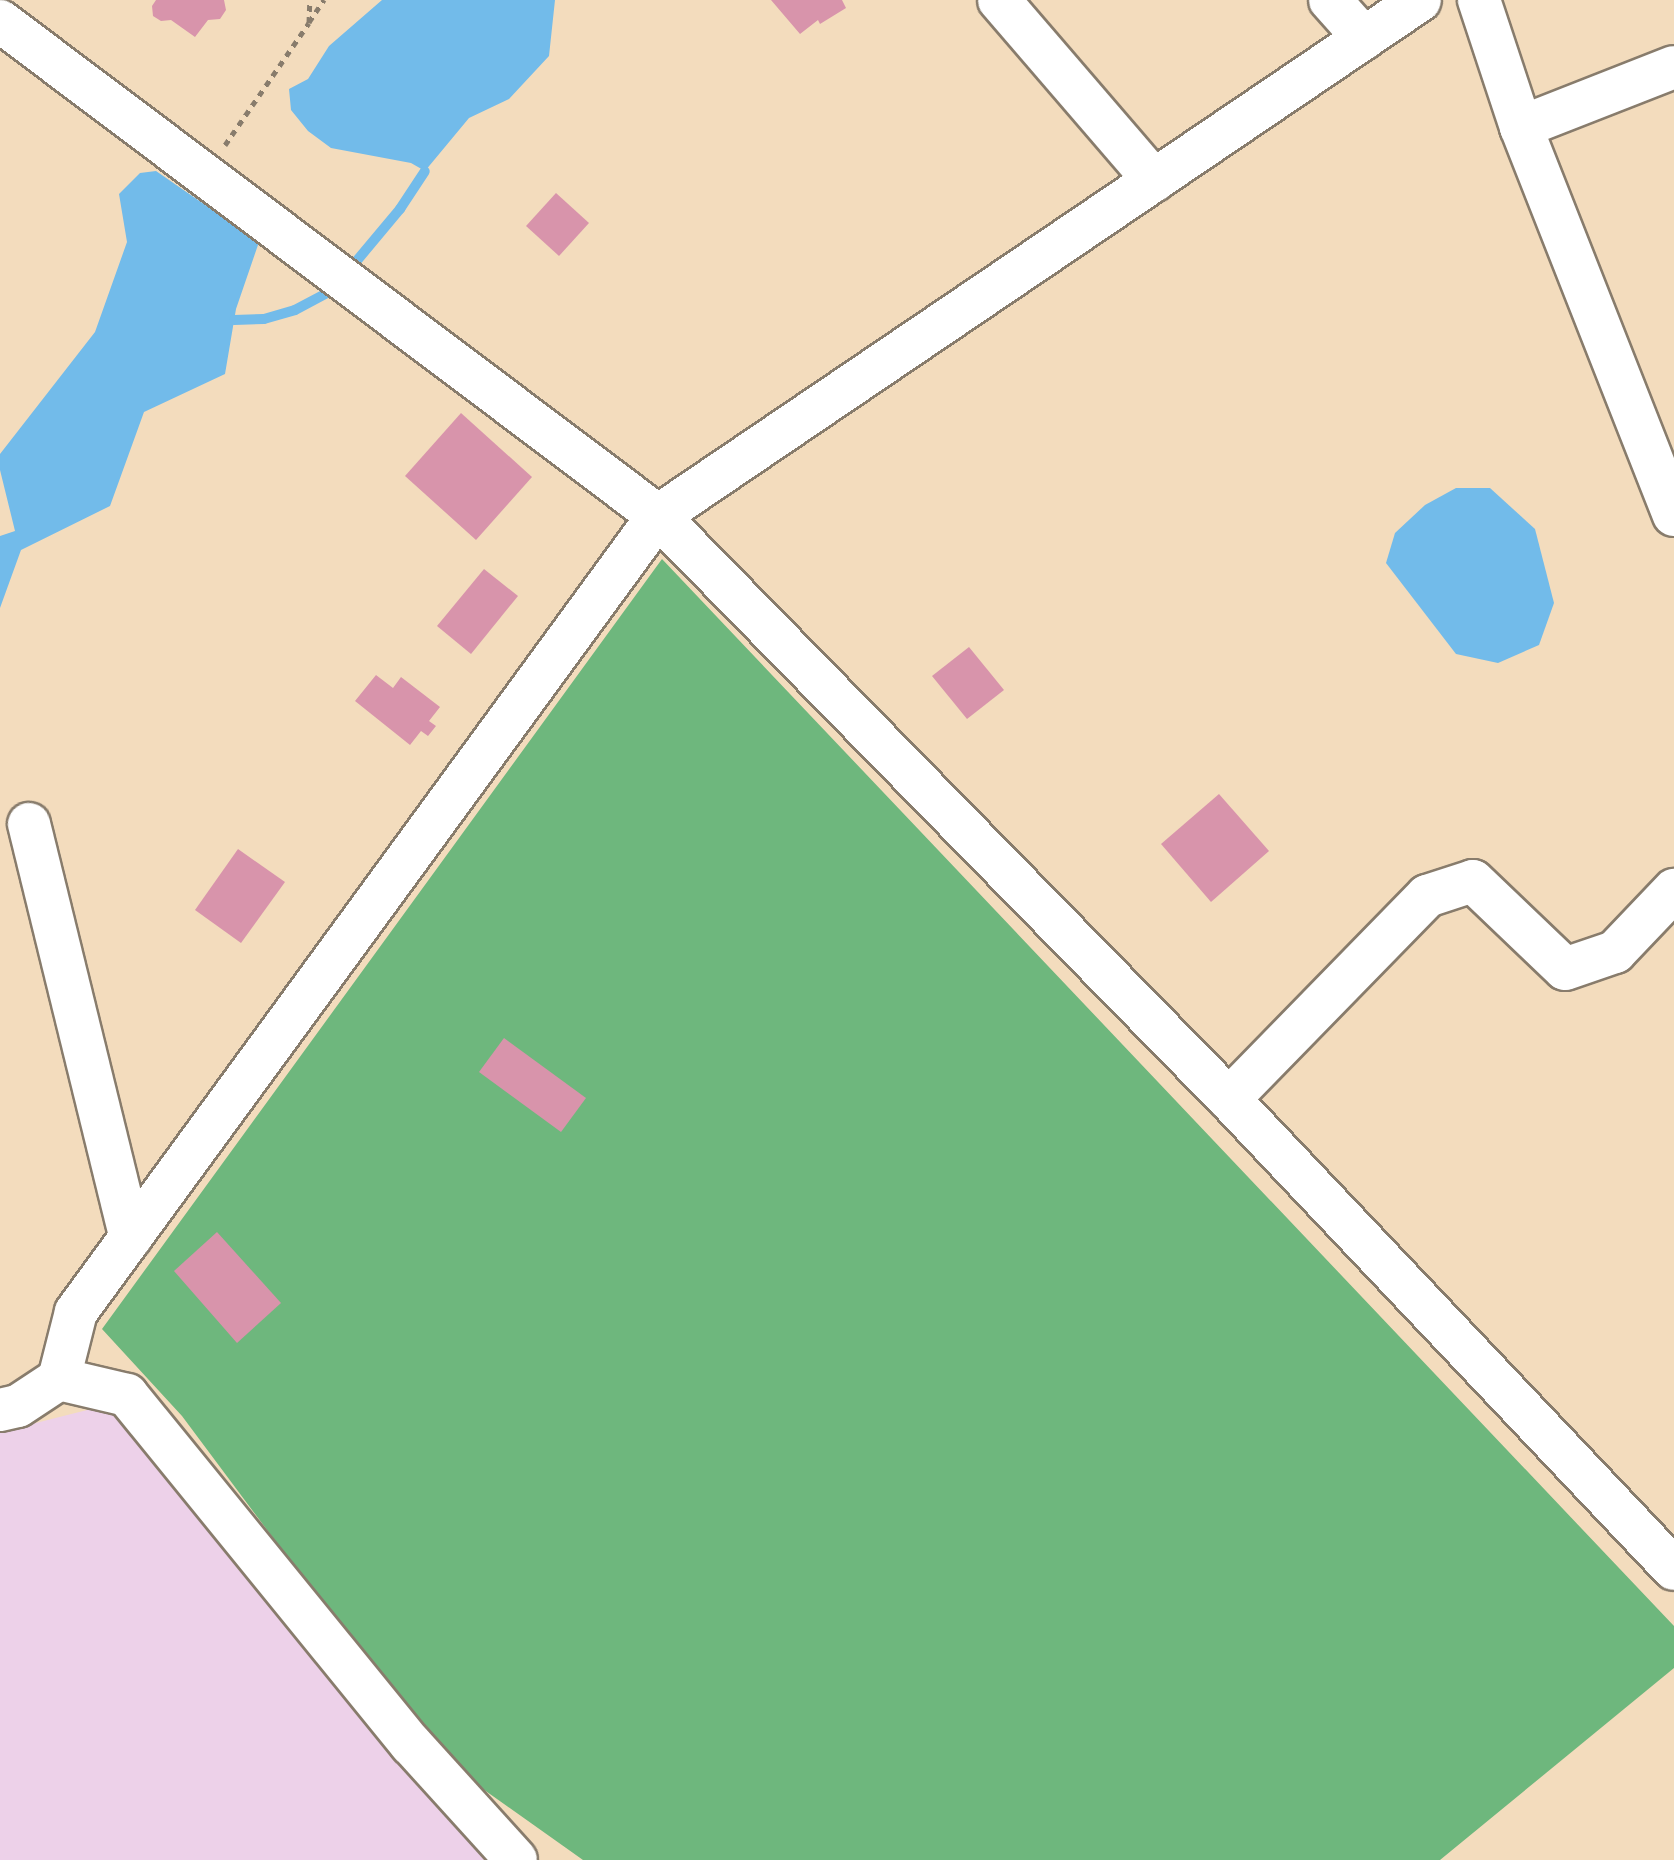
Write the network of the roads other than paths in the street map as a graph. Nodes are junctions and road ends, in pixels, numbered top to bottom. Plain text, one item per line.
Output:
1 (999, 0) edge
2 (1330, 0) edge
3 (1420, 0) edge
4 (1479, 0) edge
5 (0, 21) edge
6 (1364, 38) junction
7 (1674, 67) edge
8 (1521, 127) junction
9 (1154, 180) junction
10 (1674, 515) edge
11 (658, 516) junction
12 (29, 824) dead end
13 (1674, 890) edge
14 (1229, 1099) junction
15 (131, 1238) junction
16 (59, 1379) junction
17 (0, 1410) edge
18 (1674, 1569) edge
19 (516, 1860) edge

1 - 9 street
2 - 6 street
3 - 6 street
4 - 8 street
5 - 11 street
6 - 9 street
7 - 8 street
8 - 10 street
9 - 11 street
11 - 14 street
11 - 15 street
12 - 15 street
13 - 14 street
14 - 18 street
15 - 16 street
16 - 17 street
16 - 19 street

